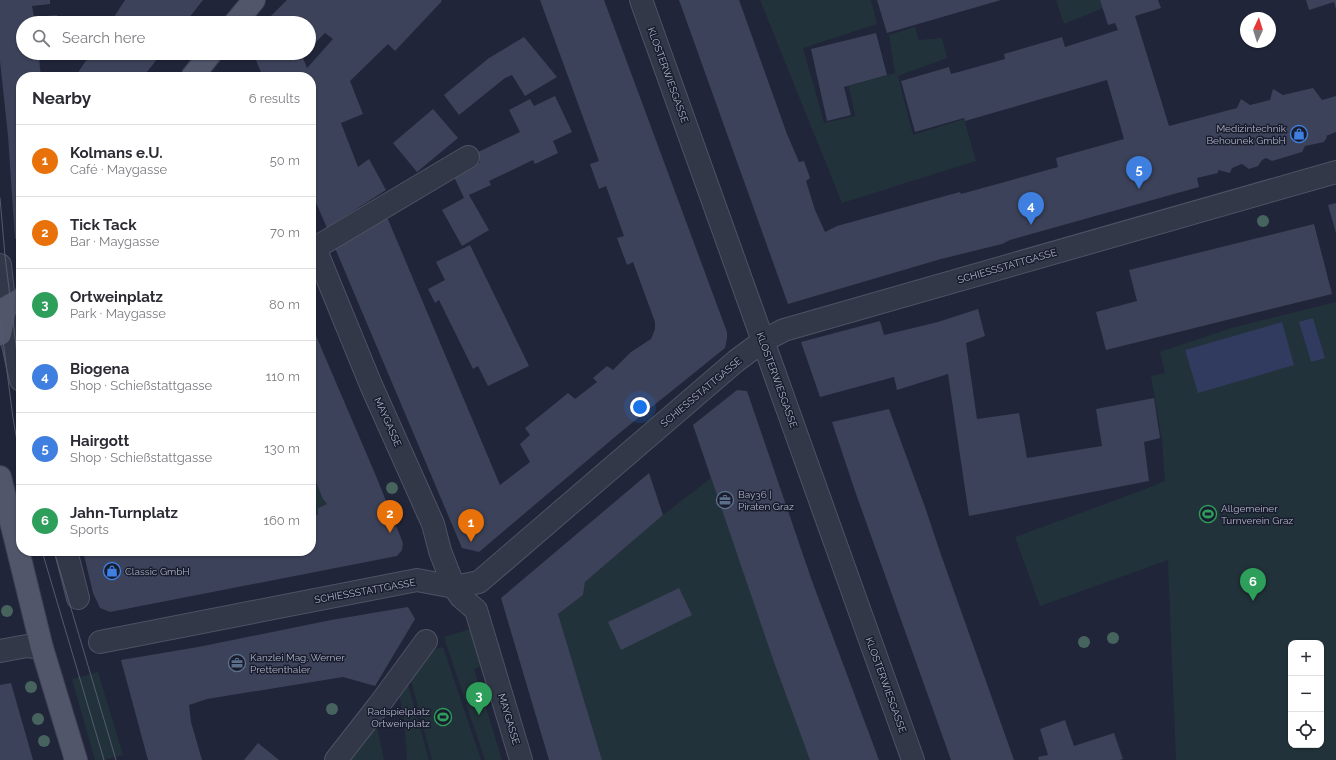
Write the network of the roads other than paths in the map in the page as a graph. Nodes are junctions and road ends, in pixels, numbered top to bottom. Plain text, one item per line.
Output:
1 (254, 0) edge
2 (641, 0) edge
3 (241, 16) edge
4 (205, 60) edge
5 (196, 72) edge
6 (468, 157) dead end
7 (1336, 172) edge
8 (316, 247) edge
9 (316, 250) edge
10 (0, 265) edge
11 (9, 307) edge
12 (0, 334) edge
13 (764, 341) junction
14 (16, 350) edge
15 (0, 477) edge
16 (16, 542) edge
17 (19, 556) edge
18 (67, 556) edge
19 (454, 587) junction
20 (78, 598) dead end
21 (426, 641) dead end
22 (100, 642) dead end
23 (42, 648) junction
24 (0, 650) edge
25 (76, 760) edge
26 (336, 760) edge
27 (521, 760) edge
28 (913, 760) edge

1 - 3 main road
2 - 13 street, KLOSTERWIESGASSE
4 - 5 main road
6 - 8 street, MAYGASSE
7 - 13 street, SCHIESSSTATTGASSE
9 - 19 street, MAYGASSE
10 - 11 street
11 - 12 main road
11 - 14 street
13 - 19 street, SCHIESSSTATTGASSE
13 - 28 street, KLOSTERWIESGASSE
15 - 16 main road
17 - 23 main road
18 - 20 street
19 - 22 street, SCHIESSSTATTGASSE
19 - 27 street, MAYGASSE
21 - 26 street
23 - 24 street
23 - 25 main road

